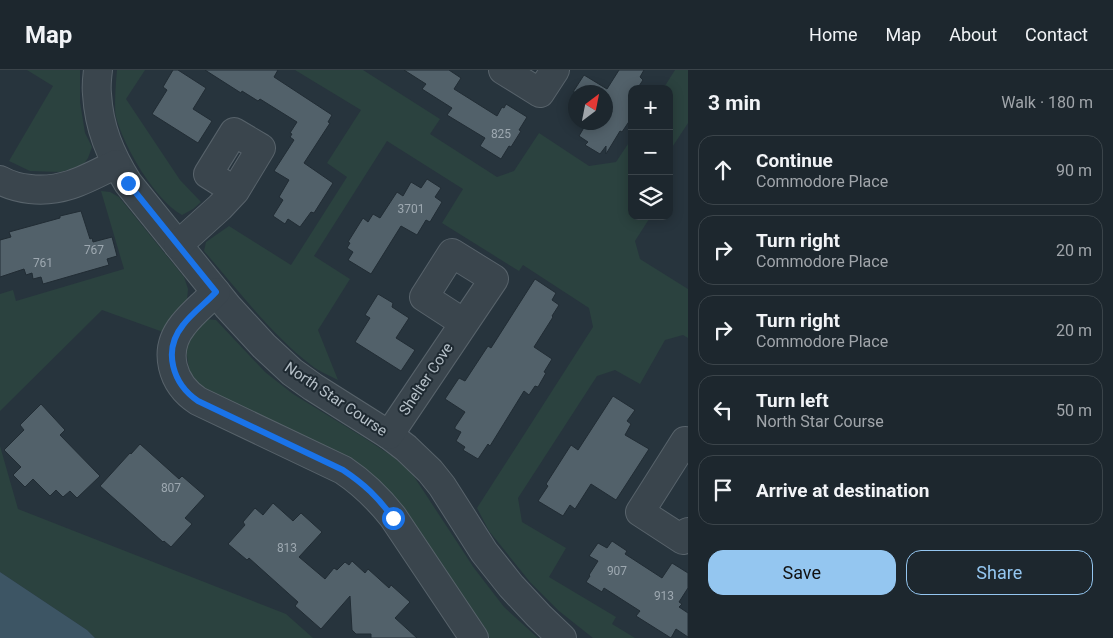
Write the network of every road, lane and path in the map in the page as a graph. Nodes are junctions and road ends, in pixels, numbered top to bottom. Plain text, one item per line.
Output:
1 (98, 70) edge
2 (503, 70) edge
3 (555, 70) edge
4 (116, 164) junction
5 (0, 180) edge
6 (235, 191) dead end
7 (178, 244) junction
8 (216, 292) junction
9 (464, 323) dead end
10 (389, 435) junction
11 (688, 442) edge
12 (686, 538) edge
13 (474, 638) edge
14 (562, 638) edge

1 - 4 street, North Star Course
2 - 3 street
4 - 5 street
4 - 7 street, North Star Course
6 - 7 street
7 - 8 street, North Star Course
8 - 10 street, North Star Course
8 - 13 street
9 - 10 street, Shelter Cove
10 - 14 street, North Star Course
11 - 12 street

